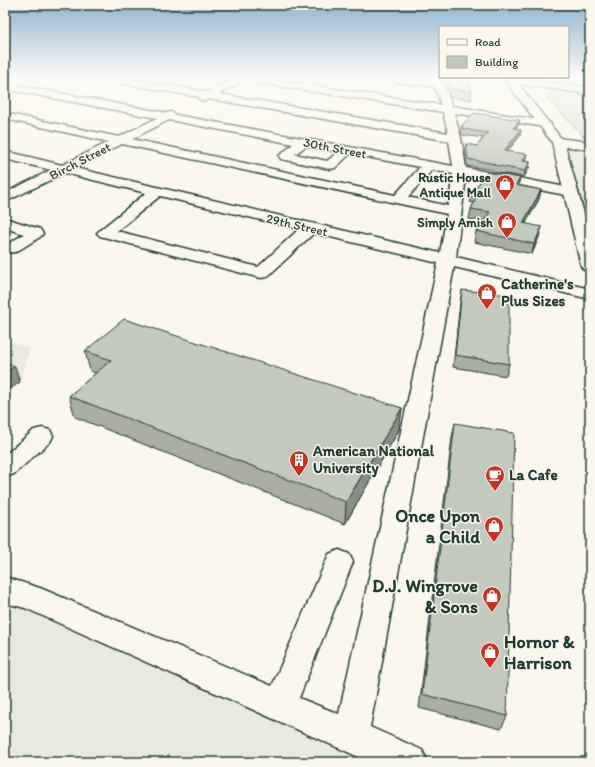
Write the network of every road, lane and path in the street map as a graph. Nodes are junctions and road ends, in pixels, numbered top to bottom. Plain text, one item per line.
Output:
1 (155, 115) edge
2 (171, 115) edge
3 (319, 115) edge
4 (449, 115) edge
5 (481, 115) edge
6 (537, 115) edge
7 (5, 116) edge
8 (167, 117) junction
9 (545, 124) junction
10 (455, 138) junction
11 (121, 140) junction
12 (303, 142) junction
13 (558, 142) junction
14 (590, 146) edge
15 (347, 151) junction
16 (5, 155) edge
17 (428, 166) junction
18 (64, 169) junction
19 (460, 172) junction
20 (156, 192) junction
21 (571, 192) junction
22 (5, 198) edge
23 (399, 199) junction
24 (453, 211) junction
25 (5, 223) edge
26 (310, 228) junction
27 (7, 249) edge
28 (447, 261) junction
29 (590, 266) edge
30 (590, 294) edge
31 (42, 436) dead end
32 (5, 468) edge
33 (339, 562) dead end
34 (5, 590) edge
35 (280, 706) junction
36 (351, 736) junction
37 (410, 762) edge

1 - 8 street, 30th Street
2 - 8 street, Birch Street
3 - 10 street
4 - 10 street
5 - 9 street
6 - 9 main road
7 - 11 street
8 - 11 street, Birch Street
8 - 12 street, 30th Street
9 - 13 main road
10 - 19 street
11 - 18 street, Birch Street
11 - 23 street
12 - 15 street, 30th Street
12 - 15 street
13 - 14 street
13 - 21 main road
15 - 17 street, 30th Street
16 - 18 street, 29th Street
17 - 19 street, 30th Street
17 - 23 street
18 - 20 street, 29th Street
18 - 22 street, Birch Street
19 - 21 street, 30th Street
19 - 24 street
20 - 26 street, 29th Street
20 - 26 street
21 - 29 main road
23 - 24 street
24 - 28 street
25 - 27 street
26 - 28 street, 29th Street
28 - 30 street, 29th Street
28 - 36 street
31 - 32 street
33 - 35 street
34 - 35 street
35 - 36 street
36 - 37 street

